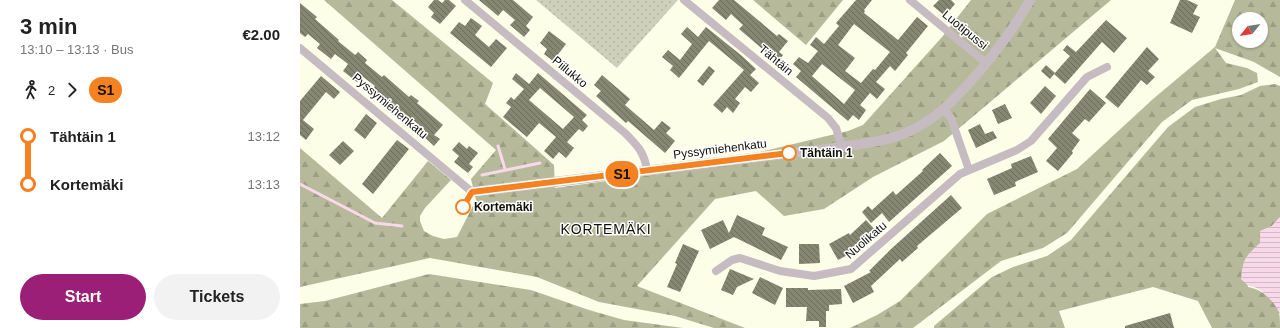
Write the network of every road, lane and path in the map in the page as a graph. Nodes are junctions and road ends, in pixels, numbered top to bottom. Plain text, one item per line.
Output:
1 (465, 0) edge
2 (684, 0) edge
3 (910, 0) edge
4 (1030, 0) edge
5 (300, 48) edge
6 (986, 63) junction
7 (1107, 67) dead end
8 (944, 109) junction
9 (842, 147) junction
10 (969, 170) junction
11 (647, 171) junction
12 (472, 192) joint
13 (716, 271) dead end

1 - 11 street, Piilukko
2 - 9 street, Tähtäin
3 - 6 street, Luotipussi
4 - 6 street, Pyssymiehenkatu
5 - 12 street, Pyssymiehenkatu
6 - 8 street, Pyssymiehenkatu
7 - 10 street, Nuolikatu
8 - 9 street, Pyssymiehenkatu
8 - 10 street
9 - 11 street, Pyssymiehenkatu
10 - 13 street, Nuolikatu
11 - 12 street, Pyssymiehenkatu

